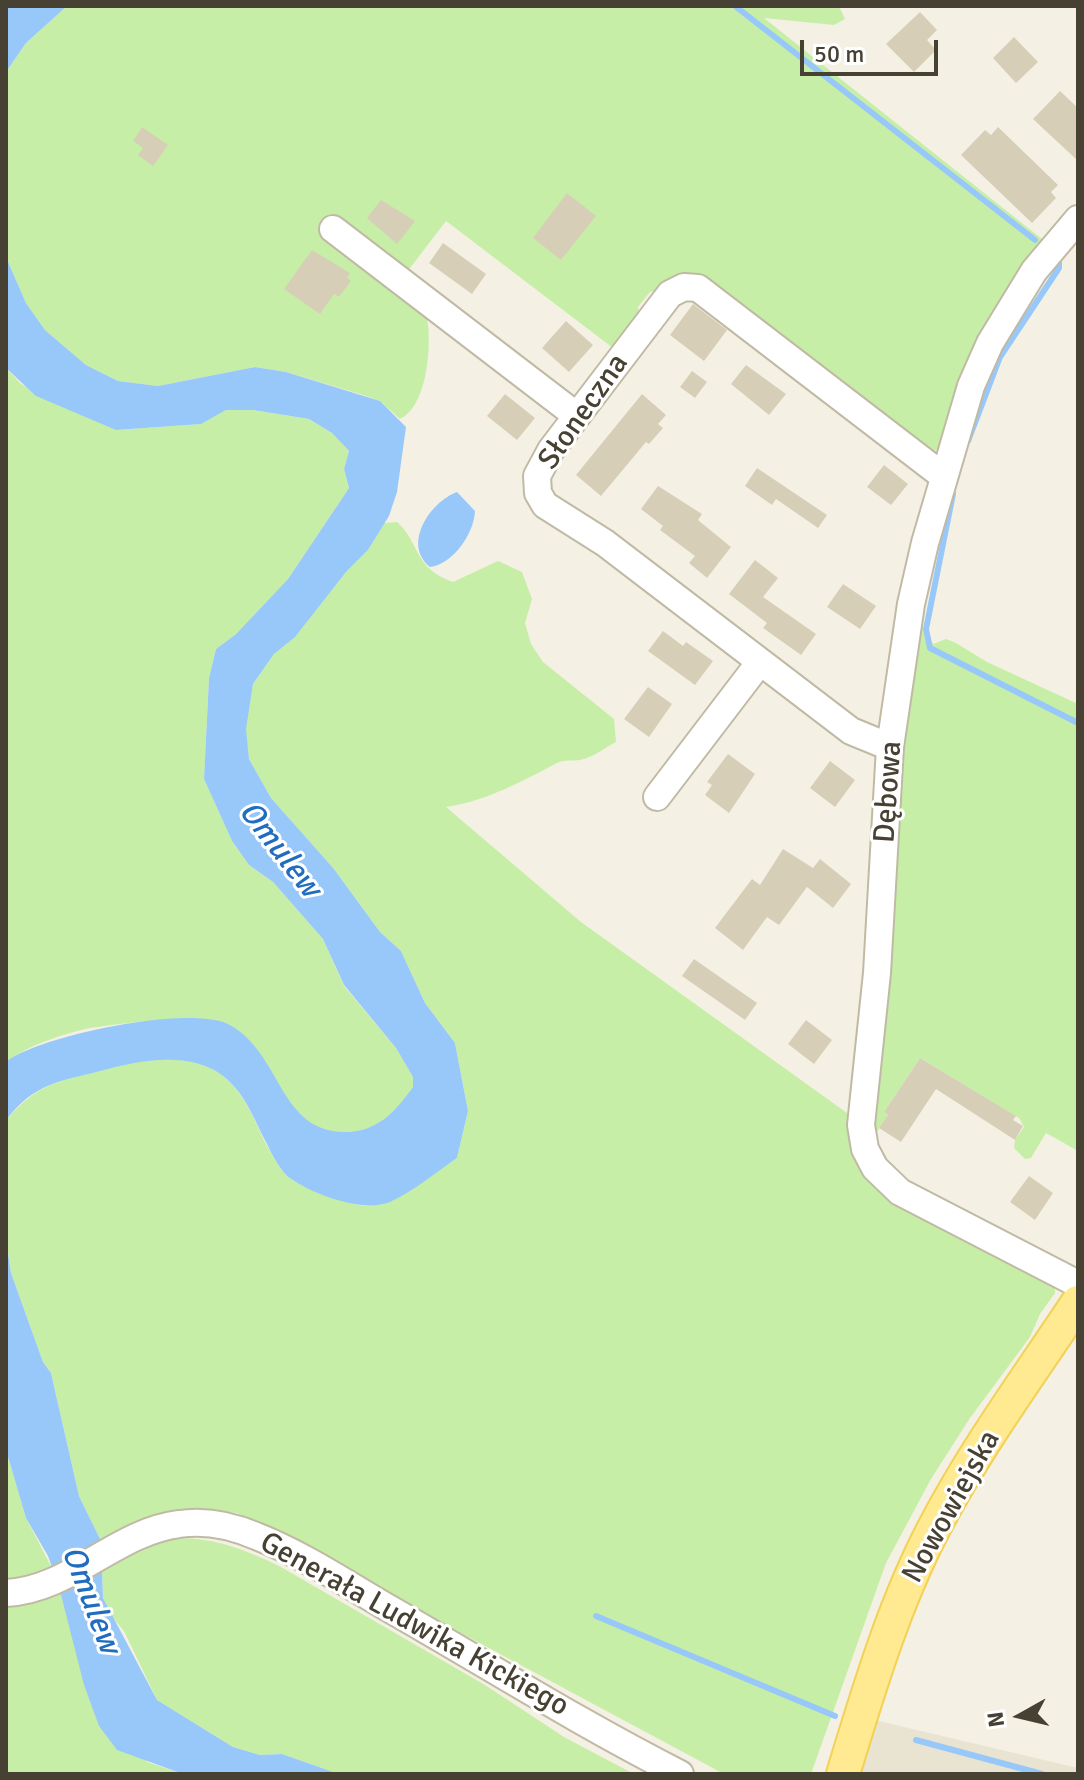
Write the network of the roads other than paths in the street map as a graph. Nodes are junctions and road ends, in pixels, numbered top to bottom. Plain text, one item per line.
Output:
1 (1078, 219) edge
2 (333, 229) dead end
3 (577, 416) junction
4 (943, 476) junction
5 (760, 662) junction
6 (890, 747) junction
7 (657, 797) dead end
8 (1078, 1284) edge
9 (1078, 1302) edge
10 (6, 1593) edge
11 (680, 1774) edge
12 (843, 1774) edge

1 - 4 street, Dębowa
2 - 3 street
3 - 4 street, Słoneczna
3 - 5 street, Słoneczna
4 - 6 street, Dębowa
5 - 6 street, Słoneczna
5 - 7 street
6 - 8 street, Dębowa
9 - 12 main road, Nowowiejska
10 - 11 street, Generała Ludwika Kickiego

